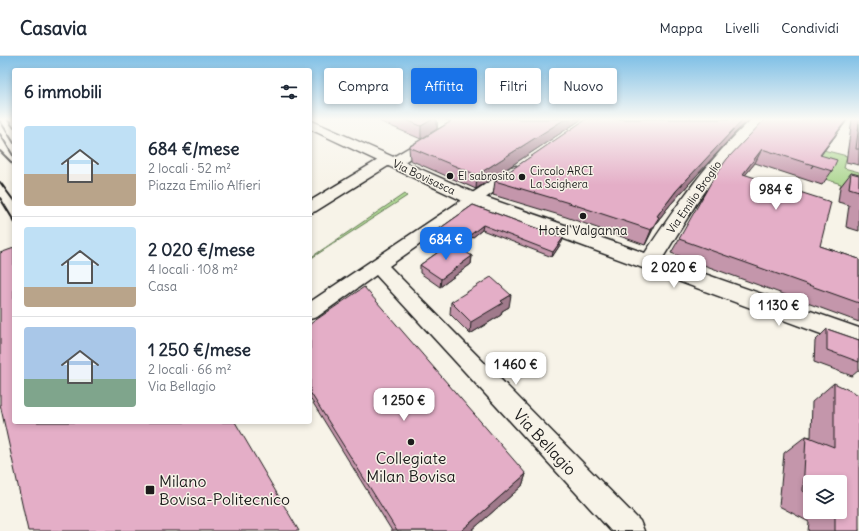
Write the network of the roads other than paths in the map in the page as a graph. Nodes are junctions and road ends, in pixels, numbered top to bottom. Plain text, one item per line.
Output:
1 (346, 141) edge
2 (421, 141) edge
3 (735, 141) edge
4 (390, 162) junction
5 (527, 162) edge
6 (472, 199) junction
7 (312, 207) edge
8 (650, 262) junction
9 (378, 266) junction
10 (312, 311) edge
11 (859, 338) edge
12 (630, 531) edge

1 - 4 street, Via Bovisasca
2 - 4 street
3 - 8 street, Via Emilio Broglio
4 - 6 street, Via Bovisasca
4 - 7 street
5 - 6 street
6 - 8 street, Via Bovisasca
6 - 9 street
8 - 11 street, Via Bovisasca
9 - 10 street
9 - 12 street, Via Bellagio

